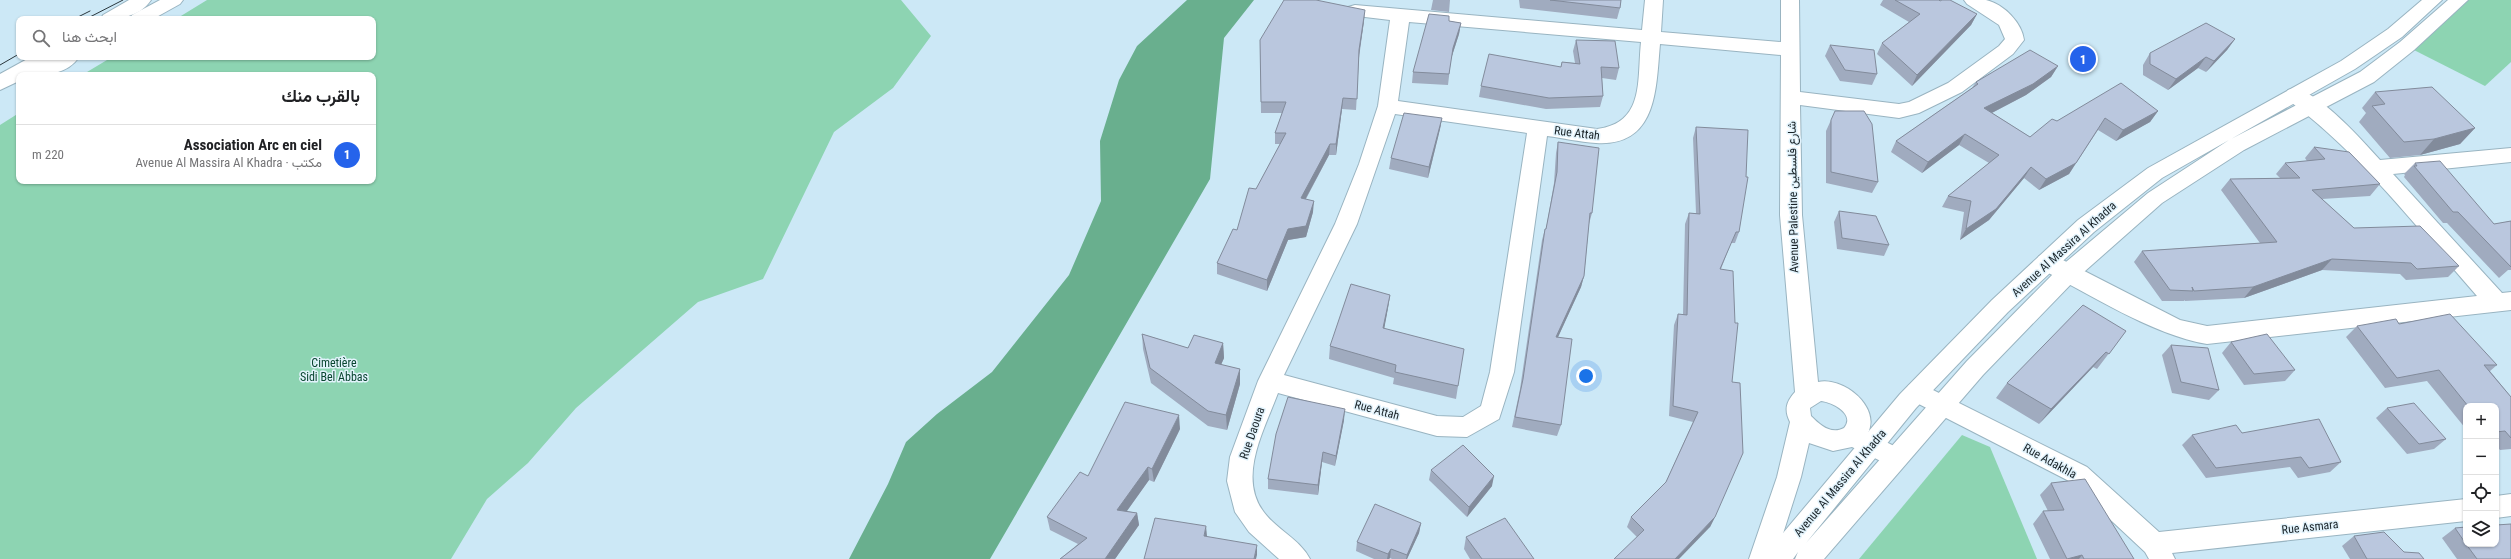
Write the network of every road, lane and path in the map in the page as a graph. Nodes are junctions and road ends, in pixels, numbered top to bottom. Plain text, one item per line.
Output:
1 (142, 0) edge
2 (174, 0) edge
3 (1654, 0) edge
4 (1790, 0) edge
5 (1973, 0) edge
6 (2433, 0) edge
7 (2459, 0) edge
8 (1355, 11) edge
9 (115, 16) edge
10 (145, 16) edge
11 (1400, 16) junction
12 (1651, 36) junction
13 (1788, 49) junction
14 (39, 60) edge
15 (64, 60) edge
16 (19, 72) edge
17 (43, 72) edge
18 (16, 74) edge
19 (0, 83) edge
20 (16, 88) edge
21 (0, 97) edge
22 (1791, 97) junction
23 (2303, 101) junction
24 (1388, 106) junction
25 (1538, 127) junction
26 (2511, 155) edge
27 (2377, 168) junction
28 (2047, 262) junction
29 (2068, 273) junction
30 (2504, 302) edge
31 (1270, 381) junction
32 (1917, 392) junction
33 (1807, 394) junction
34 (1942, 404) junction
35 (1802, 423) junction
36 (1862, 441) junction
37 (1895, 458) junction
38 (2511, 505) edge
39 (2499, 507) edge
40 (2463, 510) edge
41 (2158, 552) edge
42 (1297, 559) edge
43 (1762, 559) edge
44 (1777, 559) edge
45 (1808, 559) edge

1 - 9 main road
2 - 10 main road
3 - 12 main road
4 - 13 main road, Avenue Palestine شارع فلسطين
5 - 22 main road
6 - 23 main road, Avenue Al Massira Al Khadra
7 - 23 main road, Avenue Al Massira Al Khadra
8 - 11 main road
11 - 12 main road
11 - 24 main road
12 - 13 main road
12 - 25 main road, Rue Attah
13 - 22 main road, Avenue Palestine شارع فلسطين
14 - 16 main road
15 - 17 main road
18 - 19 main road
20 - 21 main road
22 - 33 main road, Avenue Palestine شارع فلسطين
23 - 27 main road
23 - 28 main road, Avenue Al Massira Al Khadra
23 - 29 main road, Avenue Al Massira Al Khadra
24 - 25 main road, Rue Attah
24 - 31 main road
25 - 31 main road, Rue Attah
26 - 27 main road
27 - 30 main road
28 - 29 main road
28 - 32 main road, Avenue Al Massira Al Khadra
29 - 30 main road
29 - 34 main road, Avenue Al Massira Al Khadra
31 - 42 main road, Rue Daoura
32 - 34 main road, Rue Adakhla
32 - 36 main road, Avenue Al Massira Al Khadra
33 - 35 main road
33 - 36 main road
34 - 37 main road, Avenue Al Massira Al Khadra
34 - 41 main road, Rue Adakhla
35 - 36 main road
35 - 43 main road
36 - 37 main road
36 - 44 main road, Avenue Al Massira Al Khadra
37 - 45 main road, Avenue Al Massira Al Khadra
38 - 39 main road
40 - 41 main road, Rue Asmara

